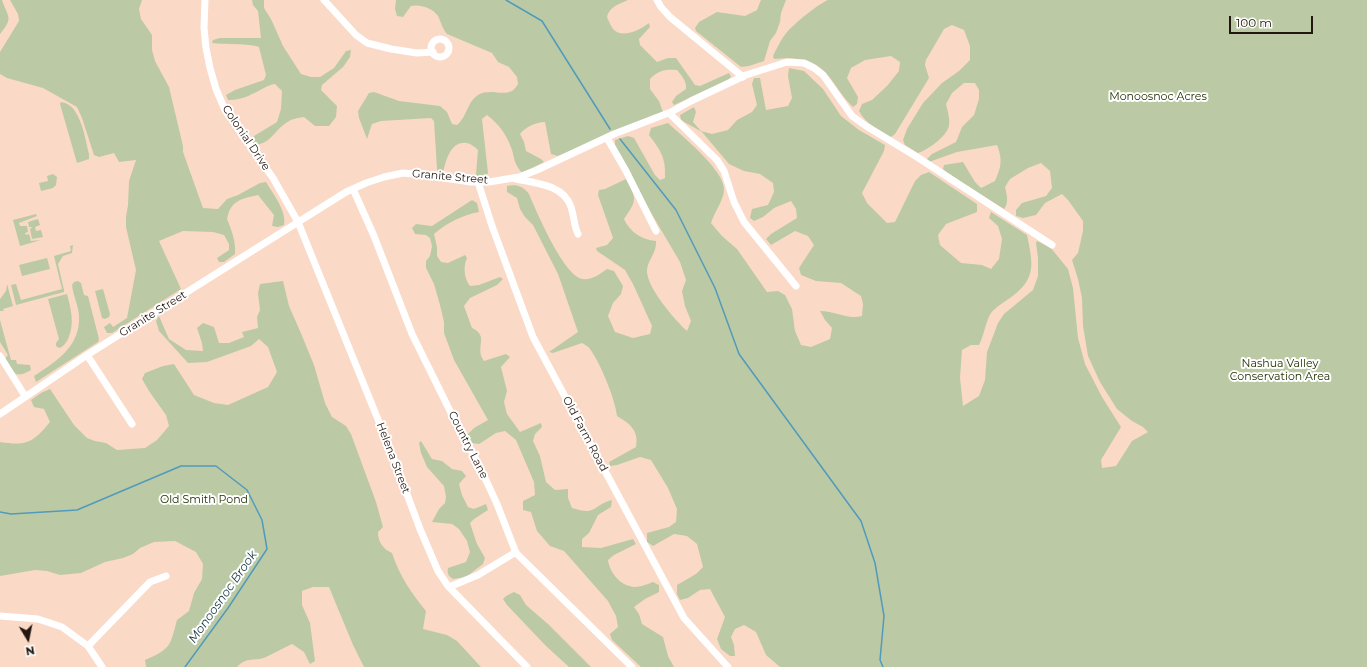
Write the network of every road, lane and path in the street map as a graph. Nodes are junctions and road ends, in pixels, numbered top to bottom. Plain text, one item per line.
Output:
1 (205, 0) edge
2 (324, 0) edge
3 (657, 0) edge
4 (433, 52) dead end
5 (742, 77) junction
6 (669, 113) junction
7 (606, 138) junction
8 (514, 178) junction
9 (478, 182) junction
10 (353, 189) junction
11 (298, 223) junction
12 (656, 231) dead end
13 (578, 234) dead end
14 (1052, 245) dead end
15 (796, 286) dead end
16 (87, 355) junction
17 (0, 356) edge
18 (25, 396) junction
19 (0, 414) edge
20 (132, 424) dead end
21 (516, 552) junction
22 (166, 576) dead end
23 (449, 587) junction
24 (0, 616) edge
25 (88, 646) junction
26 (102, 667) edge
27 (527, 667) edge
28 (632, 667) edge
29 (728, 667) edge

1 - 11 street, Colonial Drive
2 - 4 street
3 - 5 street
5 - 6 street, Granite Street
5 - 14 street, Granite Street
6 - 7 street, Granite Street
6 - 15 street
7 - 8 street, Granite Street
7 - 12 street
8 - 9 street, Granite Street
8 - 13 street
9 - 10 street, Granite Street
9 - 29 street, Old Farm Road
10 - 11 street, Granite Street
10 - 21 street, Country Lane
11 - 16 street, Granite Street
11 - 23 street, Helena Street
16 - 18 street, Granite Street
16 - 20 street
17 - 18 street
18 - 19 street, Granite Street
21 - 23 street
21 - 28 street, Country Lane
22 - 25 street
23 - 27 street, Helena Street
24 - 25 street
25 - 26 street

